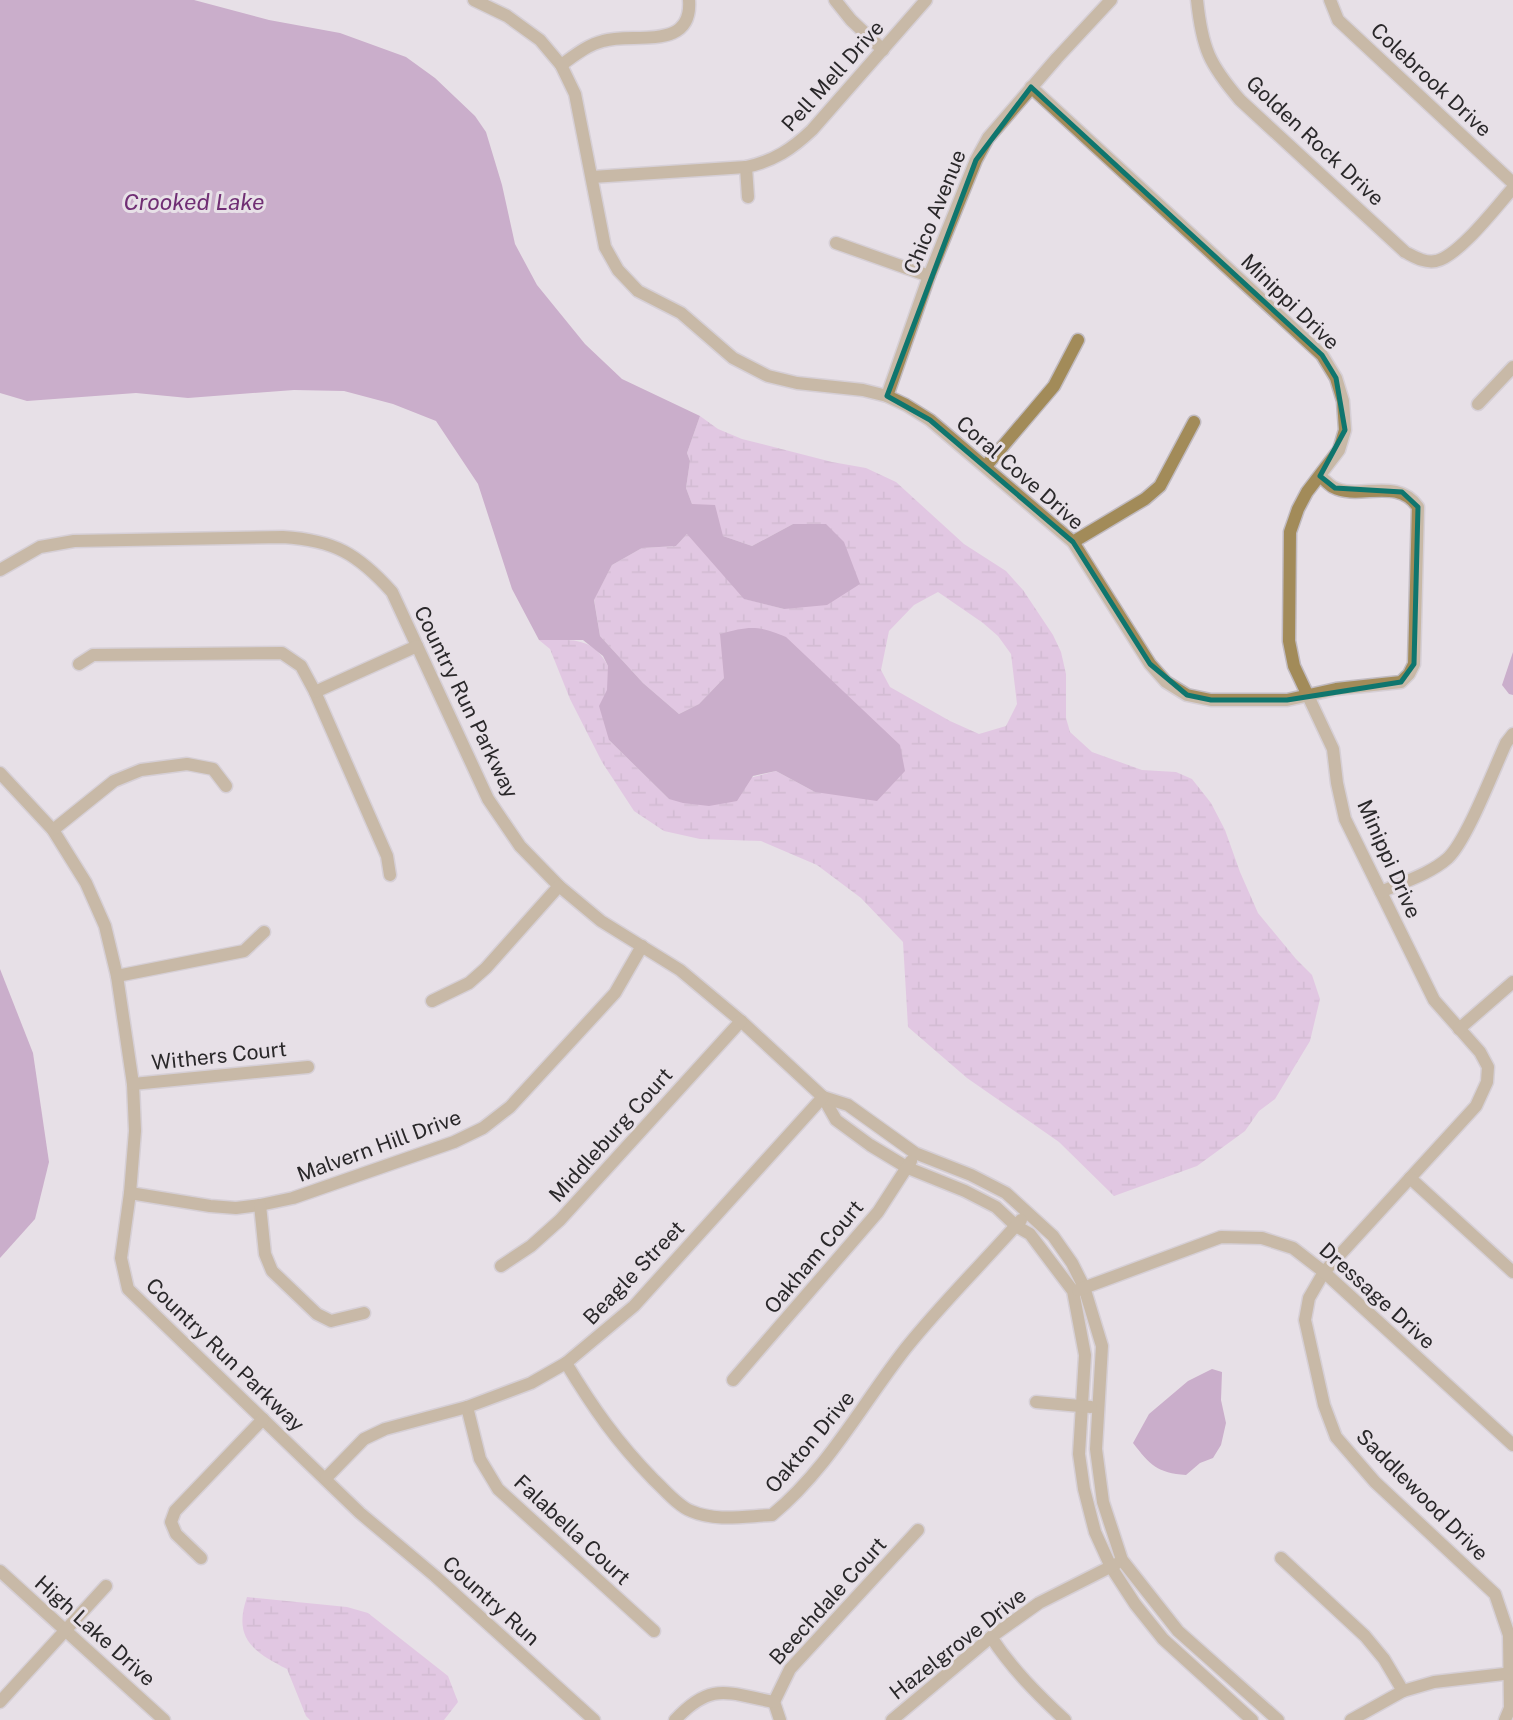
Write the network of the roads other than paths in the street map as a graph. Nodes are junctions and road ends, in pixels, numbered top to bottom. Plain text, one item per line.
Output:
1 (474, 0) edge
2 (689, 0) edge
3 (835, 0) edge
4 (926, 0) edge
5 (1111, 0) edge
6 (1197, 0) edge
7 (1330, 0) edge
8 (883, 50) junction
9 (561, 65) junction
10 (1031, 87) junction
11 (746, 167) junction
12 (592, 177) junction
13 (1513, 183) edge
14 (1513, 188) edge
15 (748, 197) dead end
16 (836, 243) dead end
17 (929, 276) junction
18 (1078, 340) dead end
19 (1512, 368) edge
20 (887, 396) junction
21 (1478, 404) dead end
22 (1194, 422) dead end
23 (986, 466) junction
24 (1320, 475) junction
25 (1073, 542) junction
26 (0, 570) edge
27 (418, 646) junction
28 (79, 664) dead end
29 (315, 692) junction
30 (1307, 697) junction
31 (1513, 734) edge
32 (0, 773) edge
33 (226, 786) dead end
34 (53, 830) junction
35 (390, 876) dead end
36 (559, 886) junction
37 (1381, 892) junction
38 (264, 932) dead end
39 (642, 946) junction
40 (117, 976) junction
41 (1513, 982) edge
42 (432, 1001) dead end
43 (741, 1021) junction
44 (1459, 1029) junction
45 (308, 1067) dead end
46 (133, 1084) junction
47 (823, 1097) junction
48 (1450, 1136) joint
49 (915, 1153) junction
50 (908, 1168) junction
51 (1410, 1178) junction
52 (130, 1193) junction
53 (260, 1205) junction
54 (1028, 1213) junction
55 (1016, 1226) junction
56 (501, 1266) dead end
57 (1324, 1272) junction
58 (1513, 1272) edge
59 (1079, 1289) junction
60 (364, 1313) dead end
61 (566, 1363) junction
62 (733, 1380) dead end
63 (1037, 1402) dead end
64 (1083, 1406) junction
65 (467, 1407) junction
66 (1098, 1408) junction
67 (263, 1419) junction
68 (1513, 1445) edge
69 (326, 1478) junction
70 (360, 1513) joint
71 (918, 1530) dead end
72 (201, 1558) dead end
73 (1281, 1558) dead end
74 (1116, 1563) junction
75 (0, 1571) edge
76 (106, 1586) dead end
77 (65, 1630) junction
78 (654, 1631) dead end
79 (991, 1637) junction
80 (1512, 1674) edge
81 (1403, 1691) junction
82 (0, 1702) edge
83 (774, 1702) junction
84 (157, 1718) edge
85 (594, 1720) edge
86 (675, 1720) edge
87 (780, 1720) edge
88 (892, 1720) edge
89 (1065, 1720) edge
90 (1252, 1720) edge
91 (1278, 1720) edge
92 (1351, 1720) edge
93 (1505, 1720) edge

1 - 9 street, Coral Cove Drive
2 - 9 street
3 - 8 street
4 - 8 street, Pell Mell Drive
5 - 10 street, Chico Avenue
6 - 14 street, Golden Rock Drive
7 - 13 street, Colebrook Drive
8 - 11 street, Pell Mell Drive
9 - 12 street, Coral Cove Drive
10 - 17 street, Chico Avenue
10 - 24 street, Minippi Drive
11 - 12 street, Pell Mell Drive
11 - 15 street
12 - 20 street, Coral Cove Drive
16 - 17 street
17 - 20 street, Chico Avenue
18 - 23 street
19 - 21 street
20 - 23 street, Coral Cove Drive
22 - 25 street
23 - 25 street, Coral Cove Drive
24 - 30 street, Minippi Drive
24 - 30 street, Coral Cove Drive
25 - 30 street, Coral Cove Drive
26 - 27 street, Country Run Parkway
27 - 29 street
27 - 36 street, Country Run Parkway
28 - 29 street
29 - 35 street
30 - 37 street, Minippi Drive
31 - 37 street
32 - 34 street, Country Run Parkway
33 - 34 street
34 - 40 street, Country Run Parkway
36 - 39 street, Country Run Parkway
36 - 42 street
37 - 44 street, Minippi Drive
38 - 40 street
39 - 43 street, Country Run Parkway
39 - 53 street, Malvern Hill Drive
40 - 46 street, Country Run Parkway
41 - 44 street
43 - 47 street, Country Run Parkway
43 - 56 street, Middleburg Court
44 - 48 street, Minippi Drive
45 - 46 street, Withers Court
46 - 52 street, Country Run Parkway
47 - 49 street, Country Run Parkway
47 - 50 street, Country Run Parkway
47 - 61 street, Beagle Street
48 - 51 street, Saddlewood Drive
49 - 50 street, Oakham Court
49 - 54 street, Country Run Parkway
50 - 55 street, Country Run Parkway
50 - 62 street, Oakham Court
51 - 57 street, Saddlewood Drive
51 - 58 street
52 - 53 street, Malvern Hill Drive
52 - 67 street, Country Run Parkway
53 - 60 street
54 - 55 street, Oakton Drive
54 - 59 street, Country Run Parkway
55 - 59 street, Country Run Parkway
55 - 61 street, Oakton Drive
57 - 59 street, Dressage Drive
57 - 68 street, Dressage Drive
57 - 80 street, Saddlewood Drive
59 - 64 street, Country Run Parkway
59 - 66 street, Country Run Parkway
61 - 65 street, Beagle Street
63 - 64 street
64 - 66 street
64 - 74 street, Country Run Parkway
65 - 69 street, Beagle Street
65 - 78 street, Falabella Court
66 - 74 street, Country Run Parkway
67 - 69 street, Country Run Parkway
67 - 72 street
69 - 70 street, Country Run Parkway
70 - 85 street, Country Run
71 - 83 street, Beechdale Court
73 - 81 street
74 - 79 street, Hazelgrove Drive
74 - 90 street, Country Run Parkway
74 - 91 street, Country Run Parkway
75 - 77 street, High Lake Drive
76 - 77 street
77 - 82 street
77 - 84 street, High Lake Drive
79 - 88 street, Hazelgrove Drive
79 - 89 street
80 - 81 street
80 - 93 street, Saddlewood Drive
81 - 92 street
83 - 86 street
83 - 87 street

